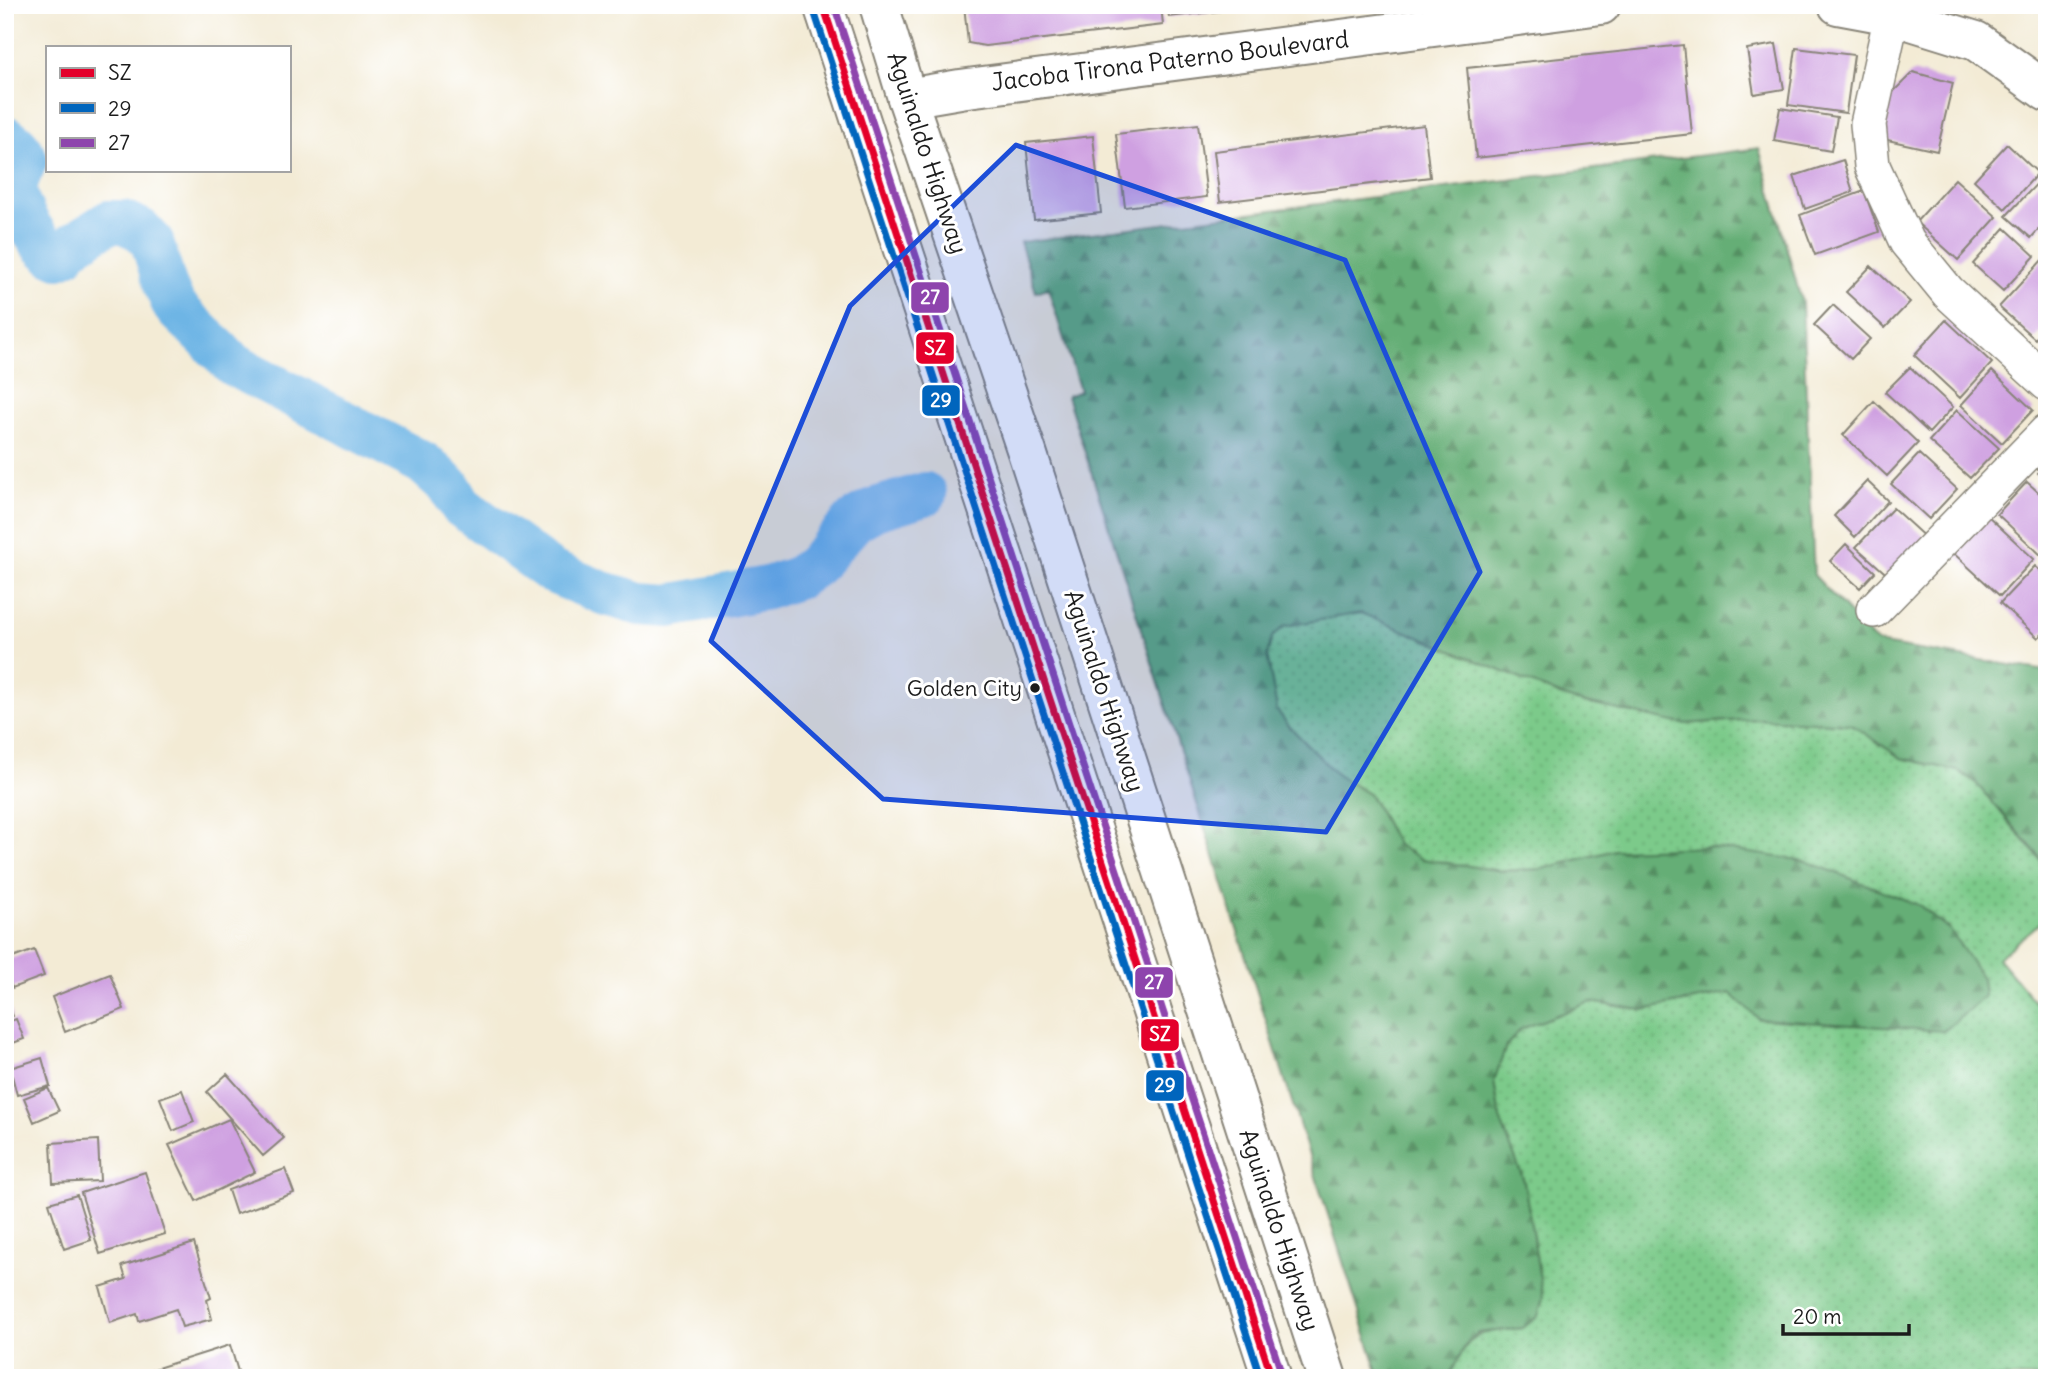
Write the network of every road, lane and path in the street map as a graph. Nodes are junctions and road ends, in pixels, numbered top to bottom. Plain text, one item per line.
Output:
1 (822, 5) edge
2 (879, 5) edge
3 (1838, 5) edge
4 (1592, 6) edge
5 (1892, 15) junction
6 (2047, 92) edge
7 (907, 98) junction
8 (2047, 383) edge
9 (2047, 432) edge
10 (1874, 610) dead end
11 (1272, 1378) edge
12 (1327, 1378) edge

1 - 11 main road
2 - 7 main road, Aguinaldo Highway
3 - 5 main road
4 - 7 main road, Jacoba Tirona Paterno Boulevard
5 - 6 main road
5 - 8 street
7 - 12 main road, Aguinaldo Highway
9 - 10 street

